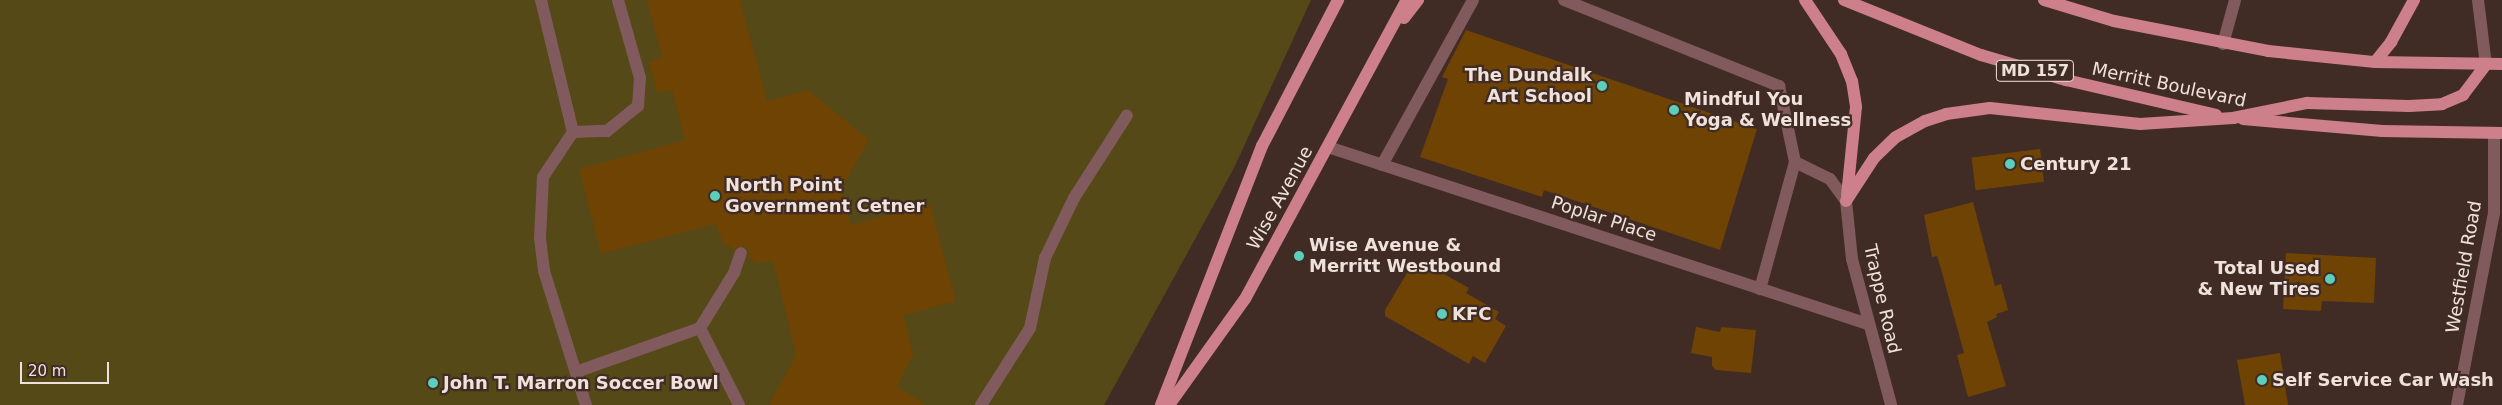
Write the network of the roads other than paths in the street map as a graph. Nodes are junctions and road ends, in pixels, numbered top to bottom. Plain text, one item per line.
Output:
1 (541, 0) edge
2 (618, 0) edge
3 (1338, 0) edge
4 (1407, 0) edge
5 (1418, 0) edge
6 (1473, 0) edge
7 (1564, 0) edge
8 (1805, 0) edge
9 (1844, 0) edge
10 (2044, 0) edge
11 (2235, 0) edge
12 (2414, 0) edge
13 (2478, 0) edge
14 (1384, 44) junction
15 (2223, 44) junction
16 (2375, 62) junction
17 (2502, 64) edge
18 (2486, 65) junction
19 (1127, 116) dead end
20 (2233, 118) junction
21 (2499, 130) edge
22 (572, 132) junction
23 (1328, 147) junction
24 (1795, 162) junction
25 (1382, 165) junction
26 (1846, 201) junction
27 (741, 254) dead end
28 (1760, 288) junction
29 (1868, 324) junction
30 (700, 328) junction
31 (576, 372) junction
32 (586, 405) edge
33 (739, 405) edge
34 (981, 405) edge
35 (1161, 405) edge
36 (1169, 405) edge
37 (1891, 405) edge
38 (2457, 405) edge

1 - 22 street
2 - 22 street
3 - 35 main road, Wise Avenue
4 - 14 main road, Wise Avenue
5 - 14 main road
6 - 25 street
7 - 24 street
8 - 26 main road
9 - 20 main road, Merritt Boulevard / MD 157
10 - 15 main road
11 - 15 street
12 - 16 main road
13 - 18 street
14 - 23 main road, Wise Avenue
15 - 16 main road
16 - 18 main road
17 - 18 main road
18 - 20 main road
19 - 34 street
20 - 21 main road, Merritt Boulevard / MD 157
20 - 26 main road
21 - 38 street, Westfield Road
22 - 31 street
23 - 25 street, Poplar Place
23 - 36 main road, Wise Avenue
24 - 26 street
24 - 28 street
25 - 28 street, Poplar Place
26 - 29 street, Trappe Road
27 - 30 street
28 - 29 street, Poplar Place
29 - 37 street, Trappe Road
30 - 31 street
30 - 33 street
31 - 32 street

